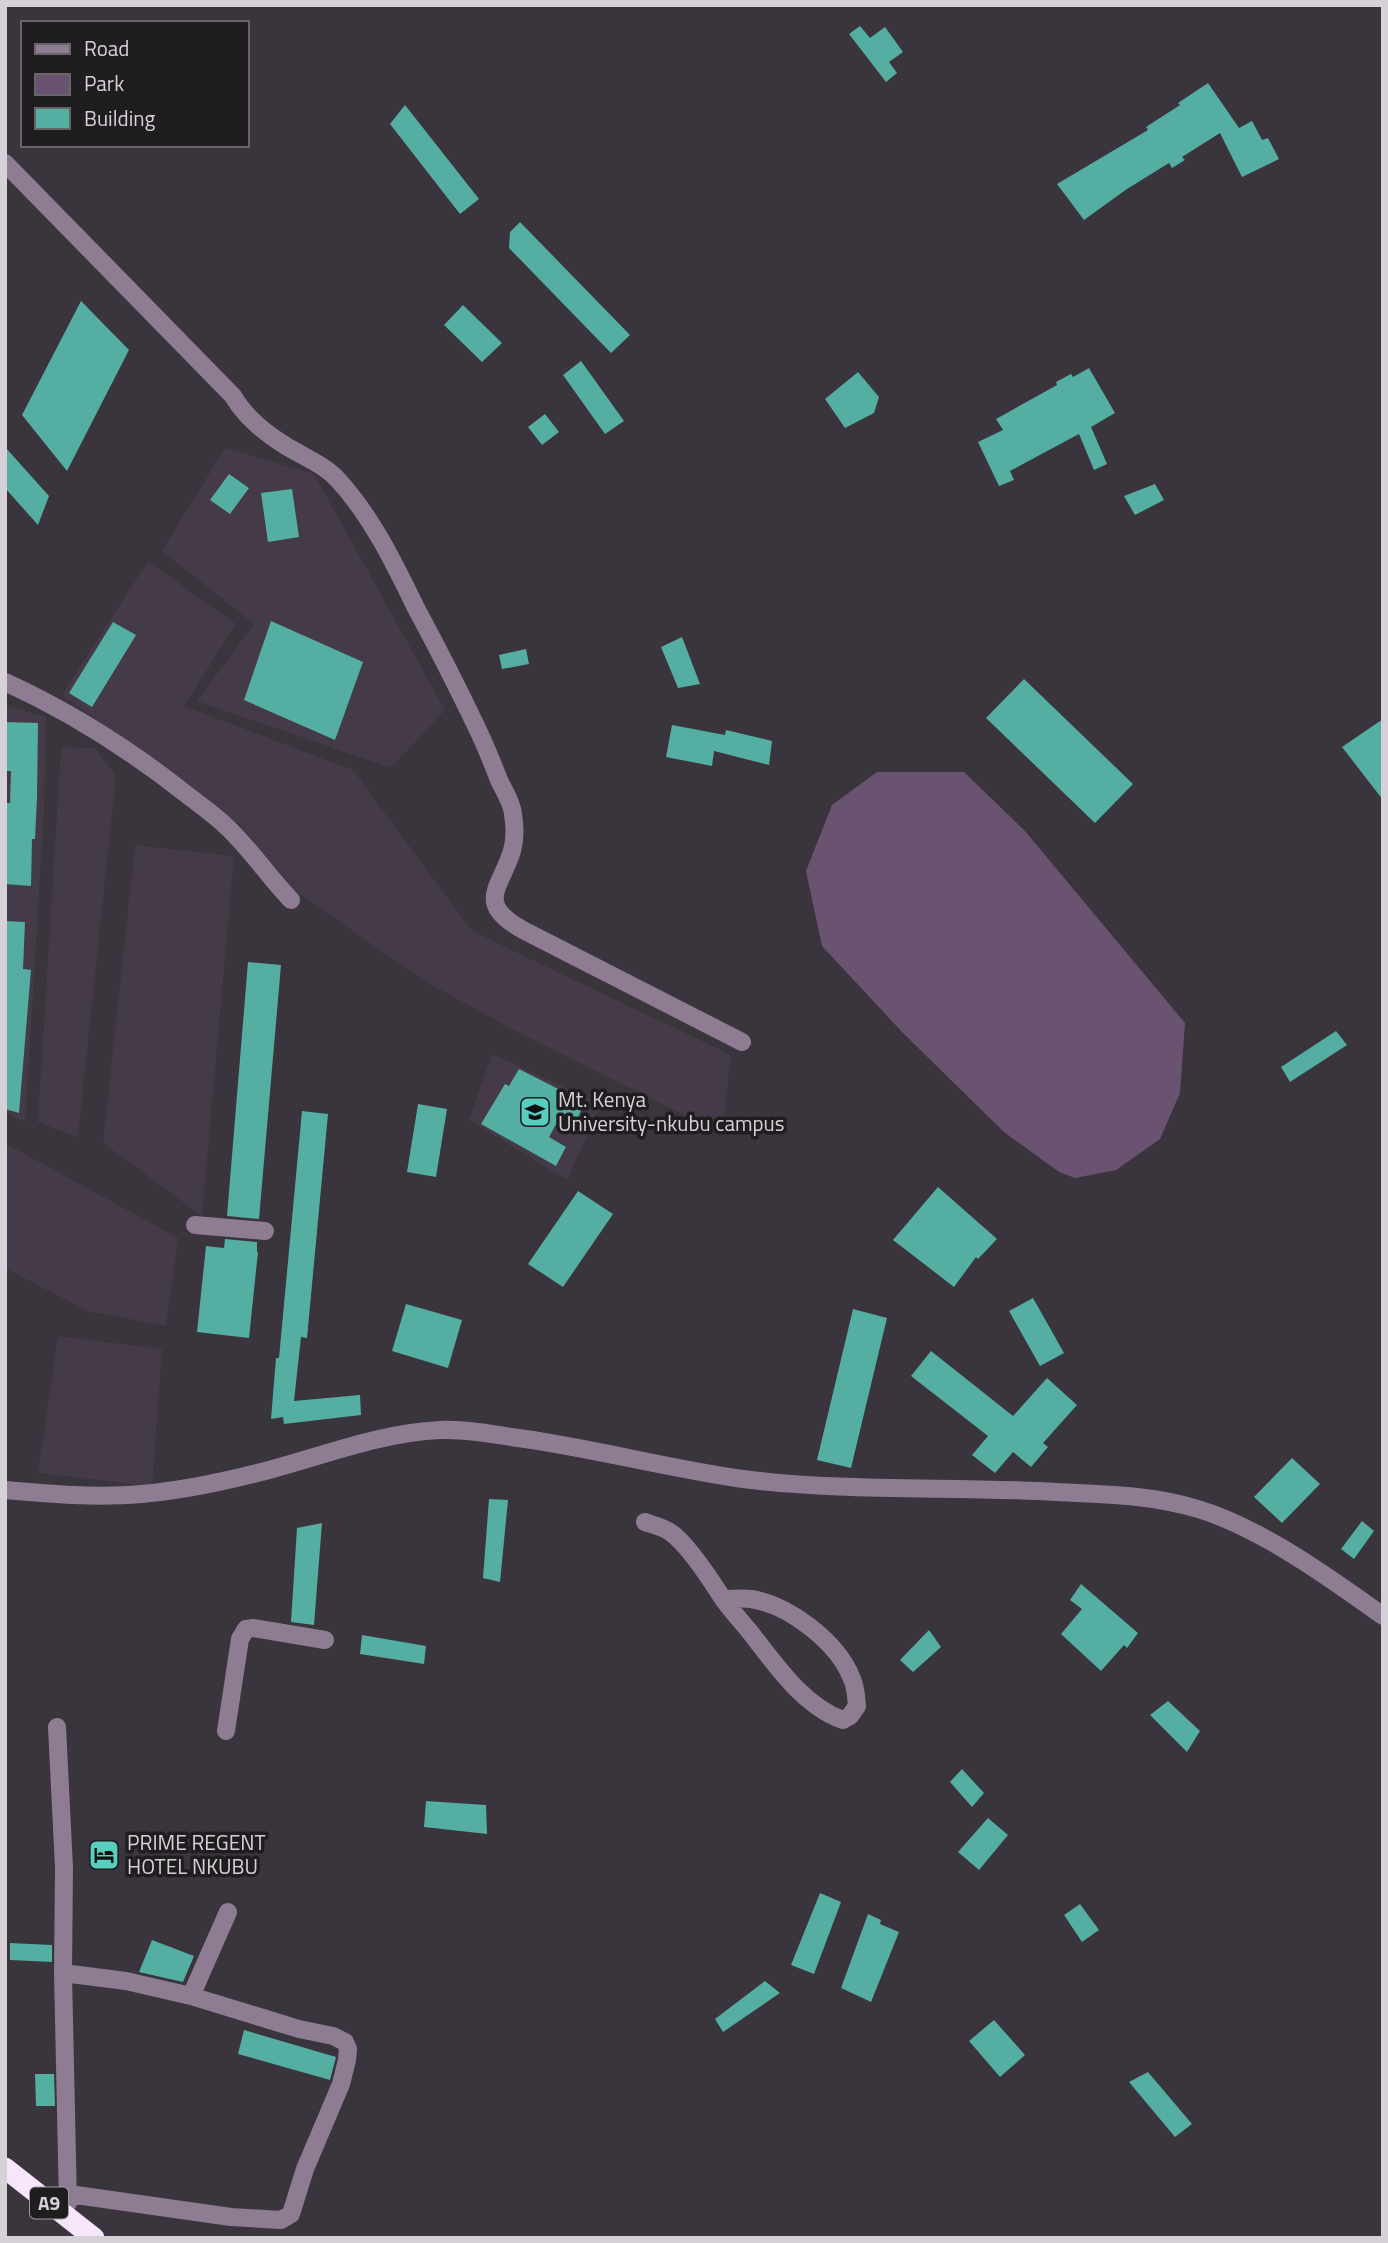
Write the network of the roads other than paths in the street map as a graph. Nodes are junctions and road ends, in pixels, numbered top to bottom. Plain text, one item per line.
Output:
1 (5, 163) edge
2 (5, 682) edge
3 (291, 900) dead end
4 (742, 1042) dead end
5 (195, 1225) dead end
6 (265, 1231) dead end
7 (5, 1490) edge
8 (645, 1521) dead end
9 (724, 1599) junction
10 (1383, 1616) edge
11 (325, 1640) dead end
12 (57, 1727) dead end
13 (226, 1731) dead end
14 (228, 1912) dead end
15 (63, 1973) junction
16 (191, 1996) junction
17 (5, 2168) edge
18 (67, 2205) junction
19 (94, 2238) edge

1 - 4 street
2 - 3 street
5 - 6 street
7 - 10 street
8 - 9 street
9 - 9 street
11 - 13 street
12 - 15 street
14 - 16 street
15 - 16 street
15 - 18 street
16 - 18 street
17 - 18 highway, A9
18 - 19 highway, A9

